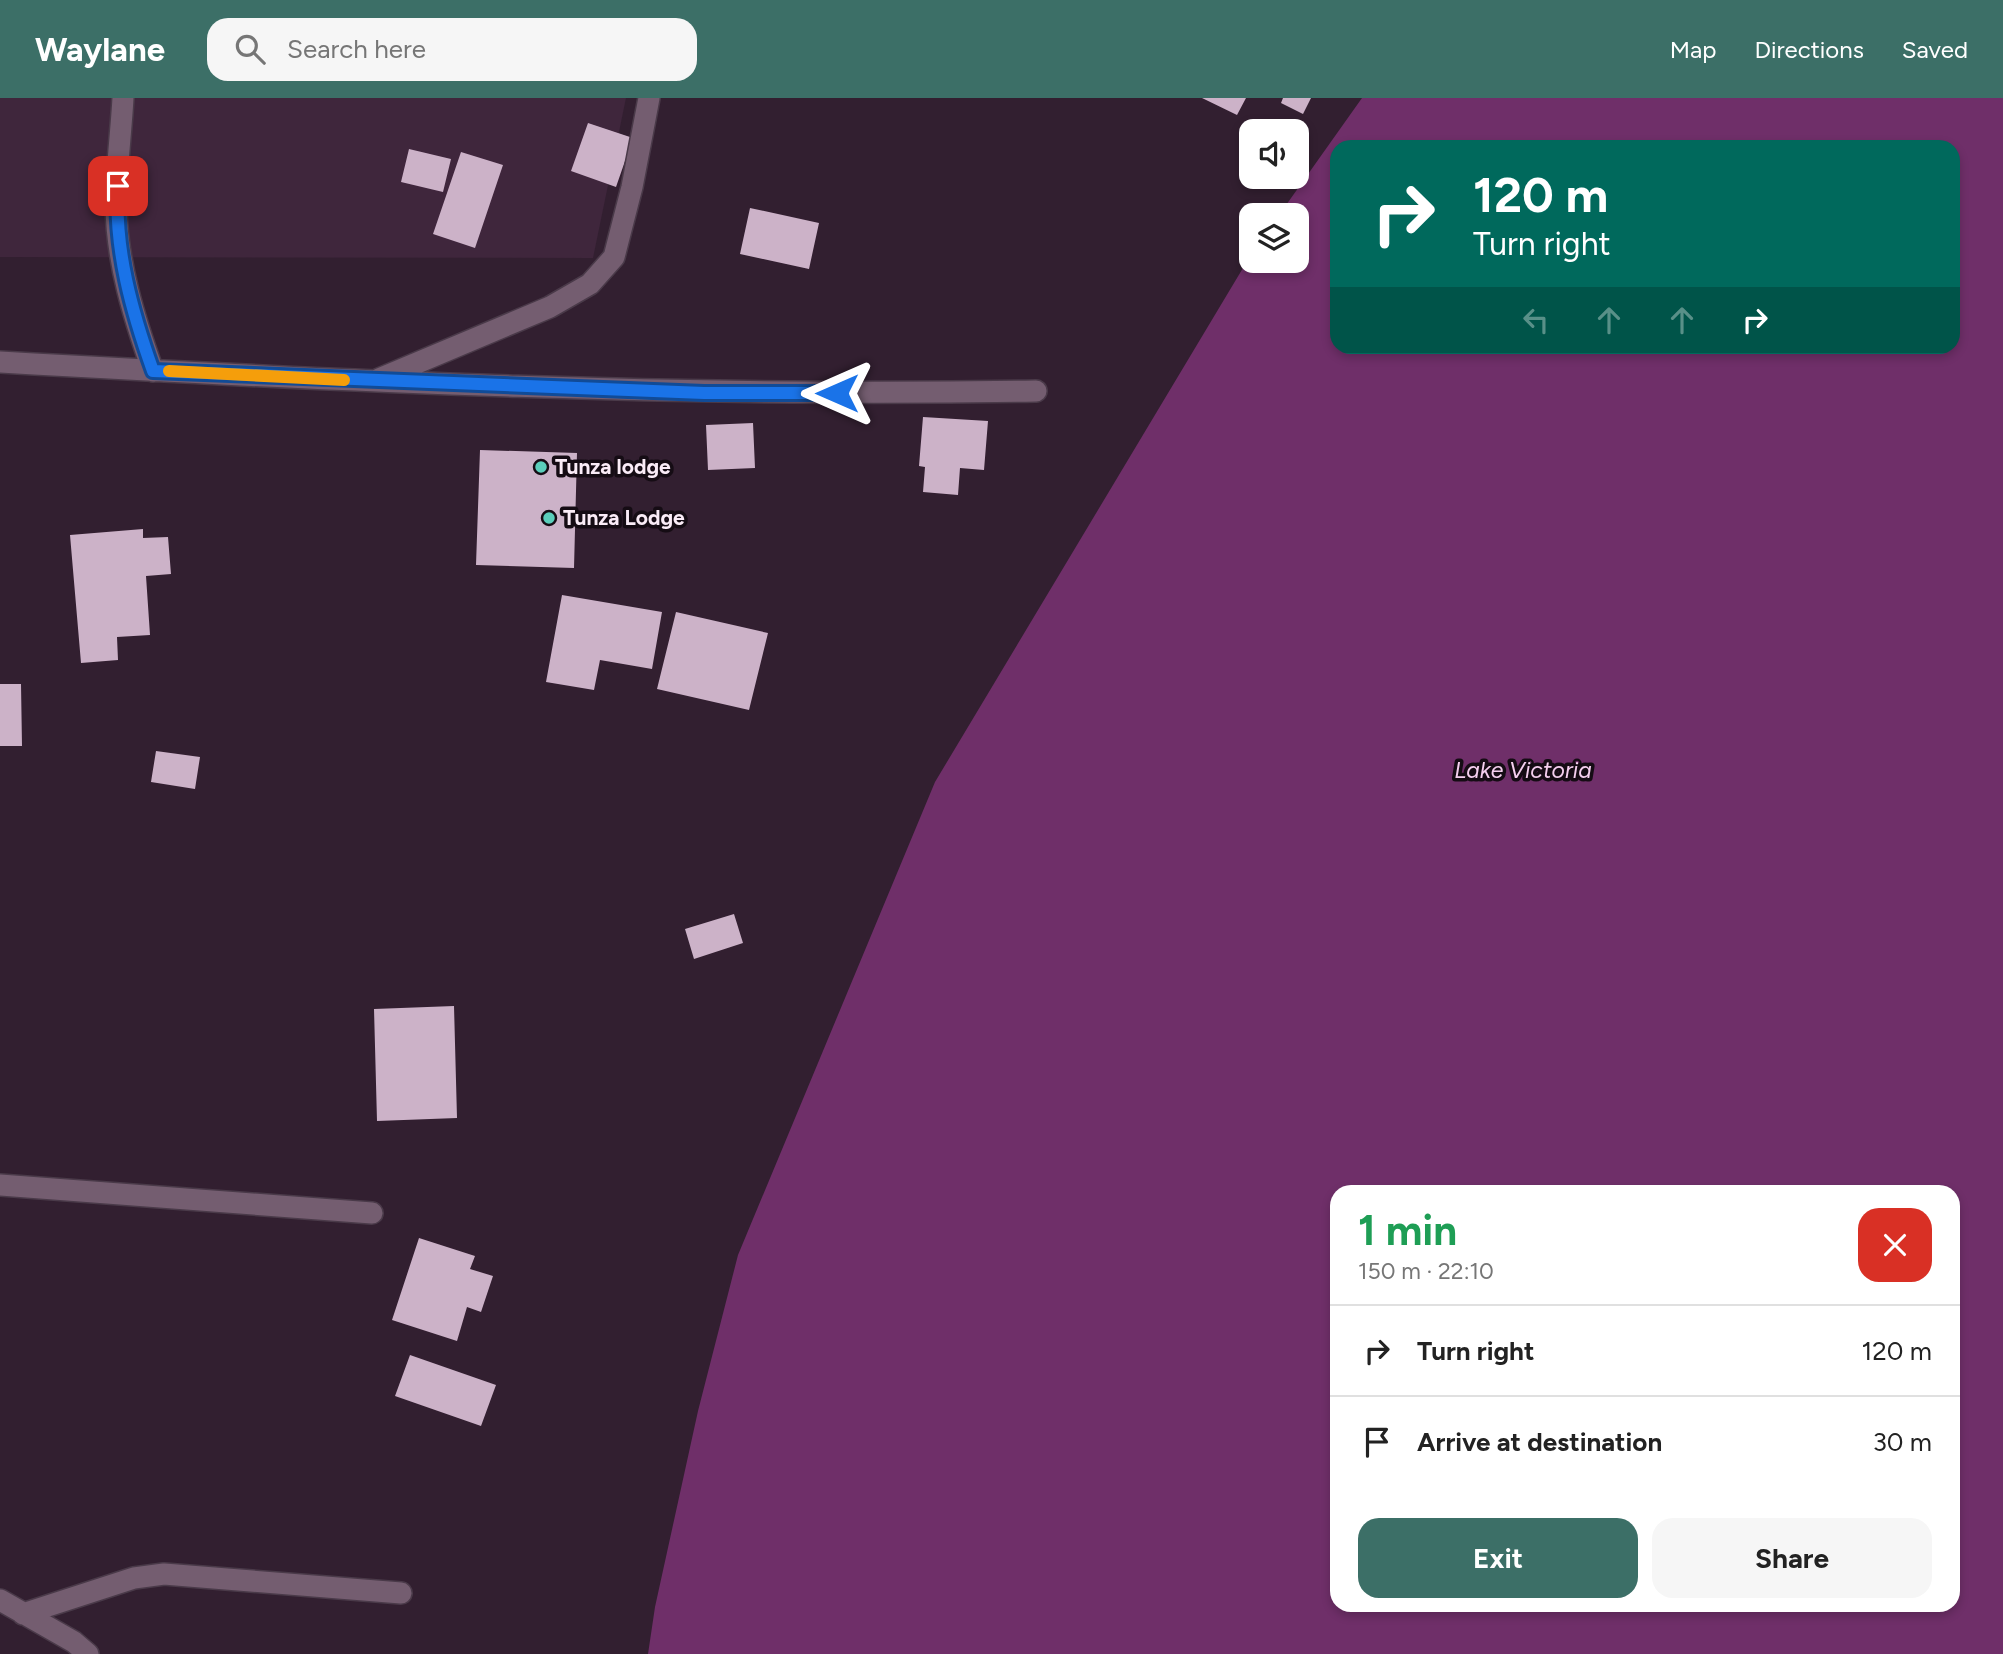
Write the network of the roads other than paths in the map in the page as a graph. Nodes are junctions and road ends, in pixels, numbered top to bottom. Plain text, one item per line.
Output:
1 (123, 98) edge
2 (649, 98) edge
3 (0, 362) edge
4 (153, 371) junction
5 (374, 381) junction
6 (1036, 391) dead end
7 (0, 1185) edge
8 (372, 1213) dead end
9 (401, 1593) dead end
10 (0, 1600) edge
11 (23, 1614) junction
12 (88, 1654) edge

1 - 4 street
2 - 5 street
3 - 4 street
4 - 5 street
5 - 6 street
7 - 8 street
9 - 11 street
10 - 11 street
11 - 12 street

